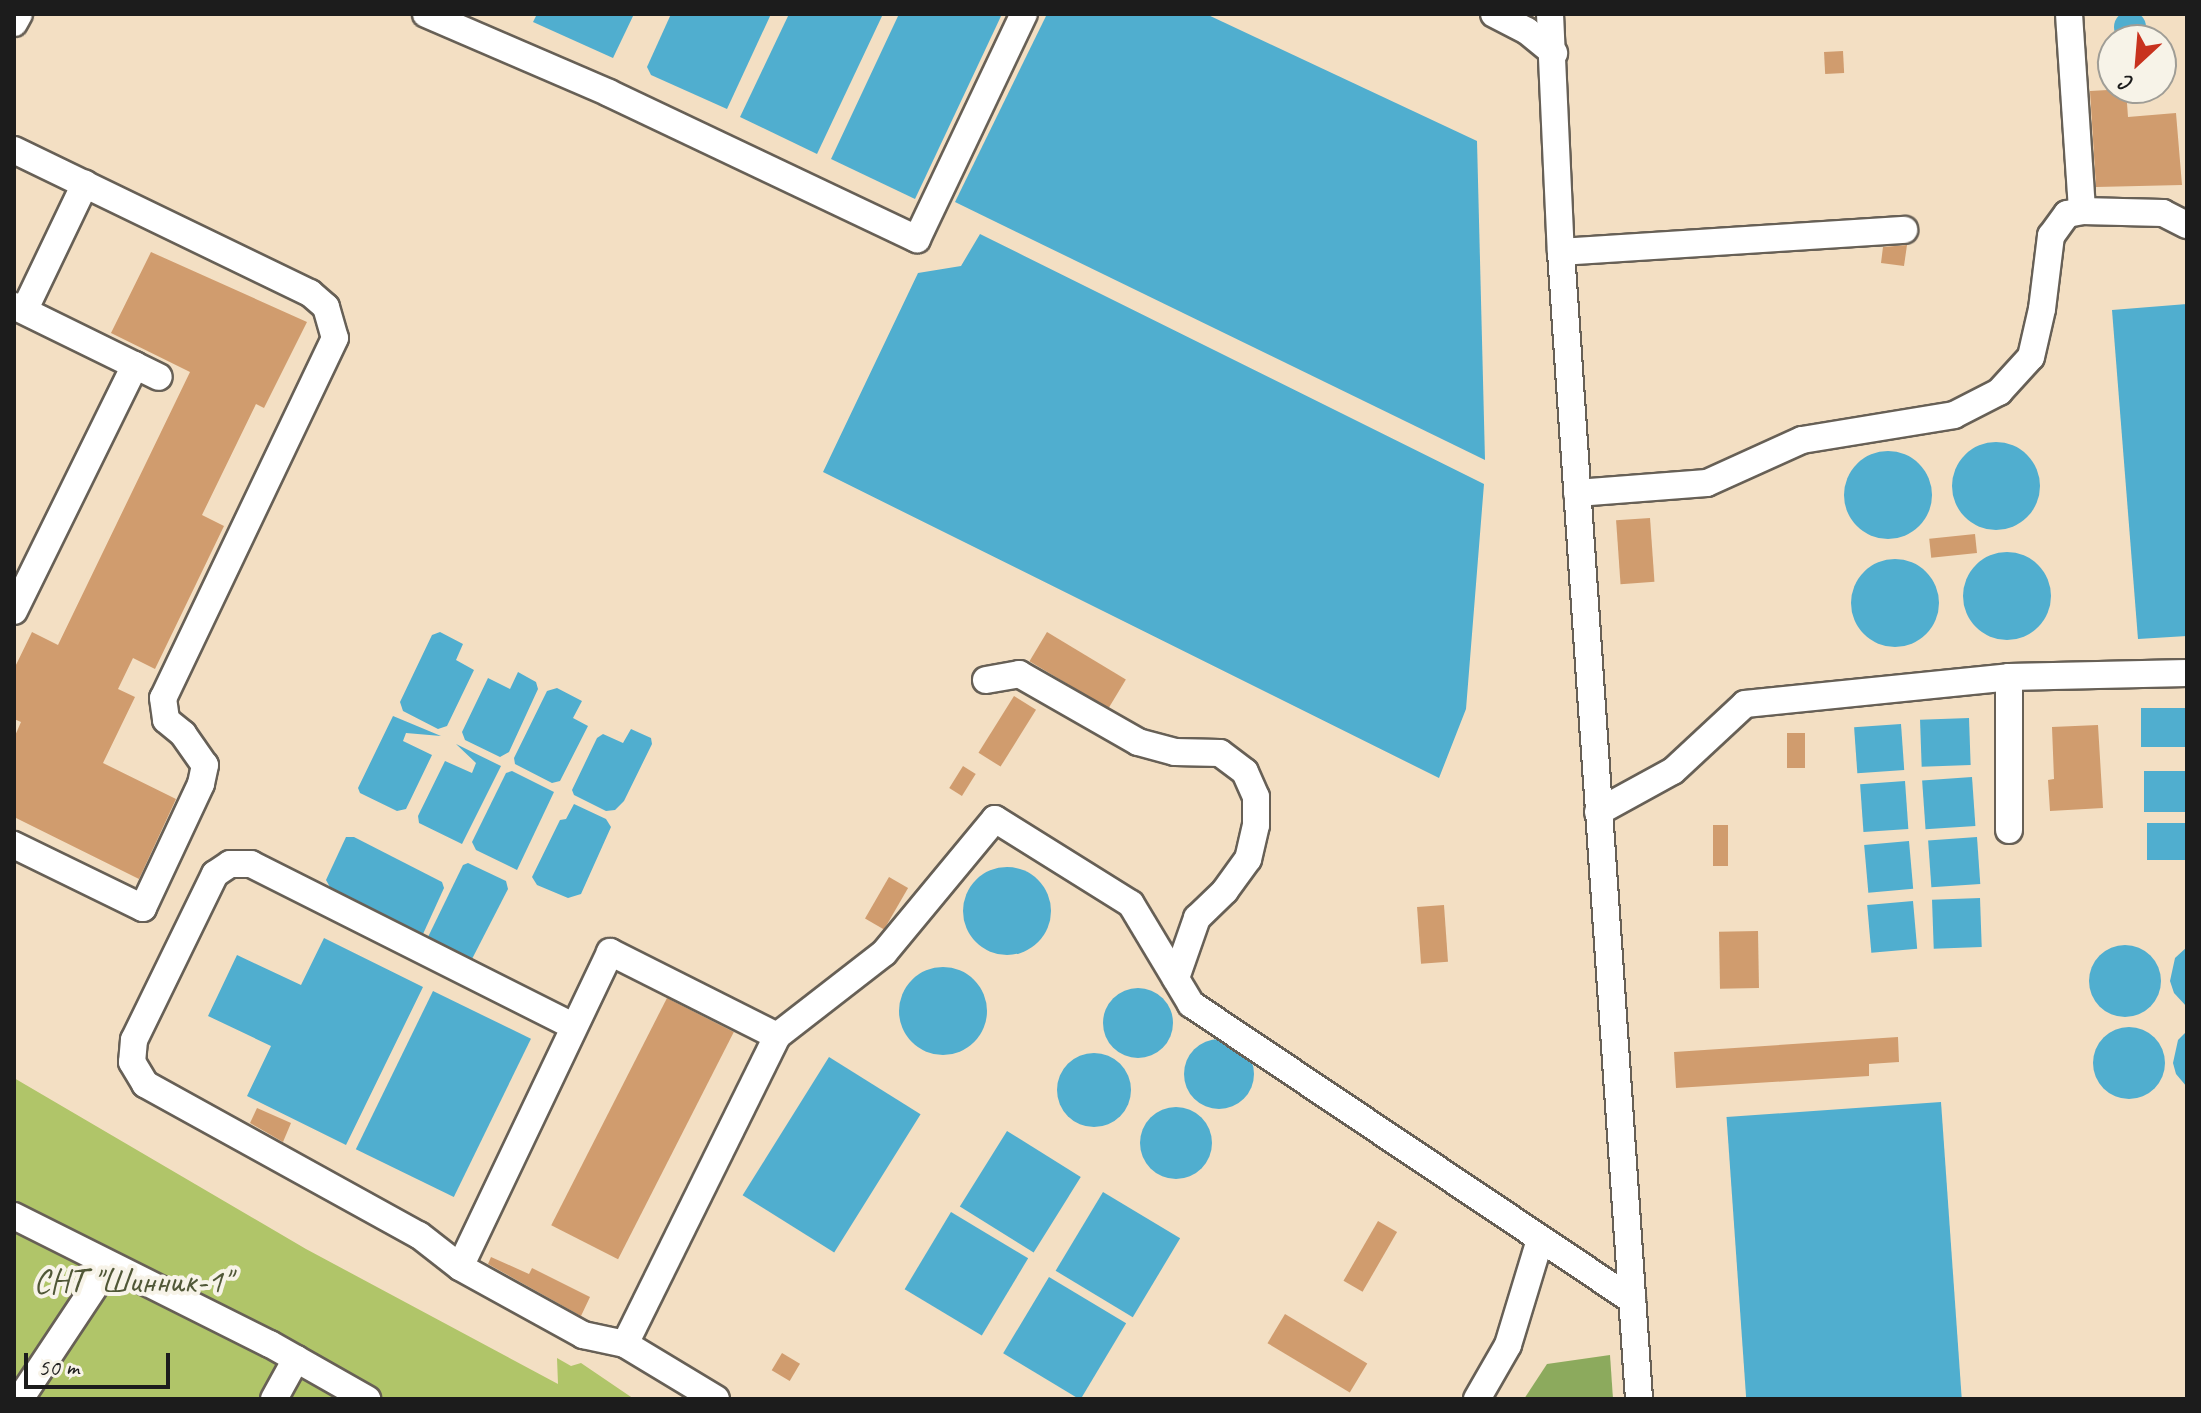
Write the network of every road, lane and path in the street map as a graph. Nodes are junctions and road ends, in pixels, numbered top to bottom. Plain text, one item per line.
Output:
1 (19, 14) edge
2 (426, 14) edge
3 (1024, 14) edge
4 (1494, 14) edge
5 (1550, 14) edge
6 (2069, 14) edge
7 (14, 23) edge
8 (1554, 53) junction
9 (14, 150) edge
10 (85, 184) junction
11 (2082, 211) junction
12 (2187, 225) edge
13 (1904, 230) dead end
14 (1561, 252) junction
15 (20, 308) edge
16 (135, 365) junction
17 (159, 377) dead end
18 (1577, 493) junction
19 (14, 611) edge
20 (2187, 673) edge
21 (2009, 677) junction
22 (986, 680) dead end
23 (1598, 812) junction
24 (2009, 830) dead end
25 (14, 845) edge
26 (1176, 978) junction
27 (573, 1026) junction
28 (777, 1036) junction
29 (14, 1216) edge
30 (1540, 1240) junction
31 (109, 1265) junction
32 (460, 1267) junction
33 (1632, 1300) junction
34 (625, 1344) junction
35 (296, 1359) junction
36 (20, 1399) edge
37 (274, 1399) edge
38 (367, 1399) edge
39 (716, 1399) edge
40 (1477, 1399) edge
41 (1639, 1399) edge

1 - 7 street
2 - 3 street
4 - 8 street
5 - 8 street
6 - 11 street
8 - 14 street
9 - 10 street
10 - 15 street
10 - 25 street
11 - 12 street
11 - 18 street
13 - 14 street
14 - 18 street
15 - 16 street
16 - 17 street
16 - 19 street
18 - 23 street
20 - 21 street
21 - 23 street
21 - 24 street
22 - 26 street
23 - 33 street
26 - 28 street
26 - 30 street
27 - 28 street
27 - 32 street
27 - 32 street
28 - 34 street
29 - 31 street
30 - 33 street
30 - 40 street
31 - 35 street
31 - 36 street
32 - 34 street
33 - 41 street
34 - 39 street
35 - 37 street
35 - 38 street

